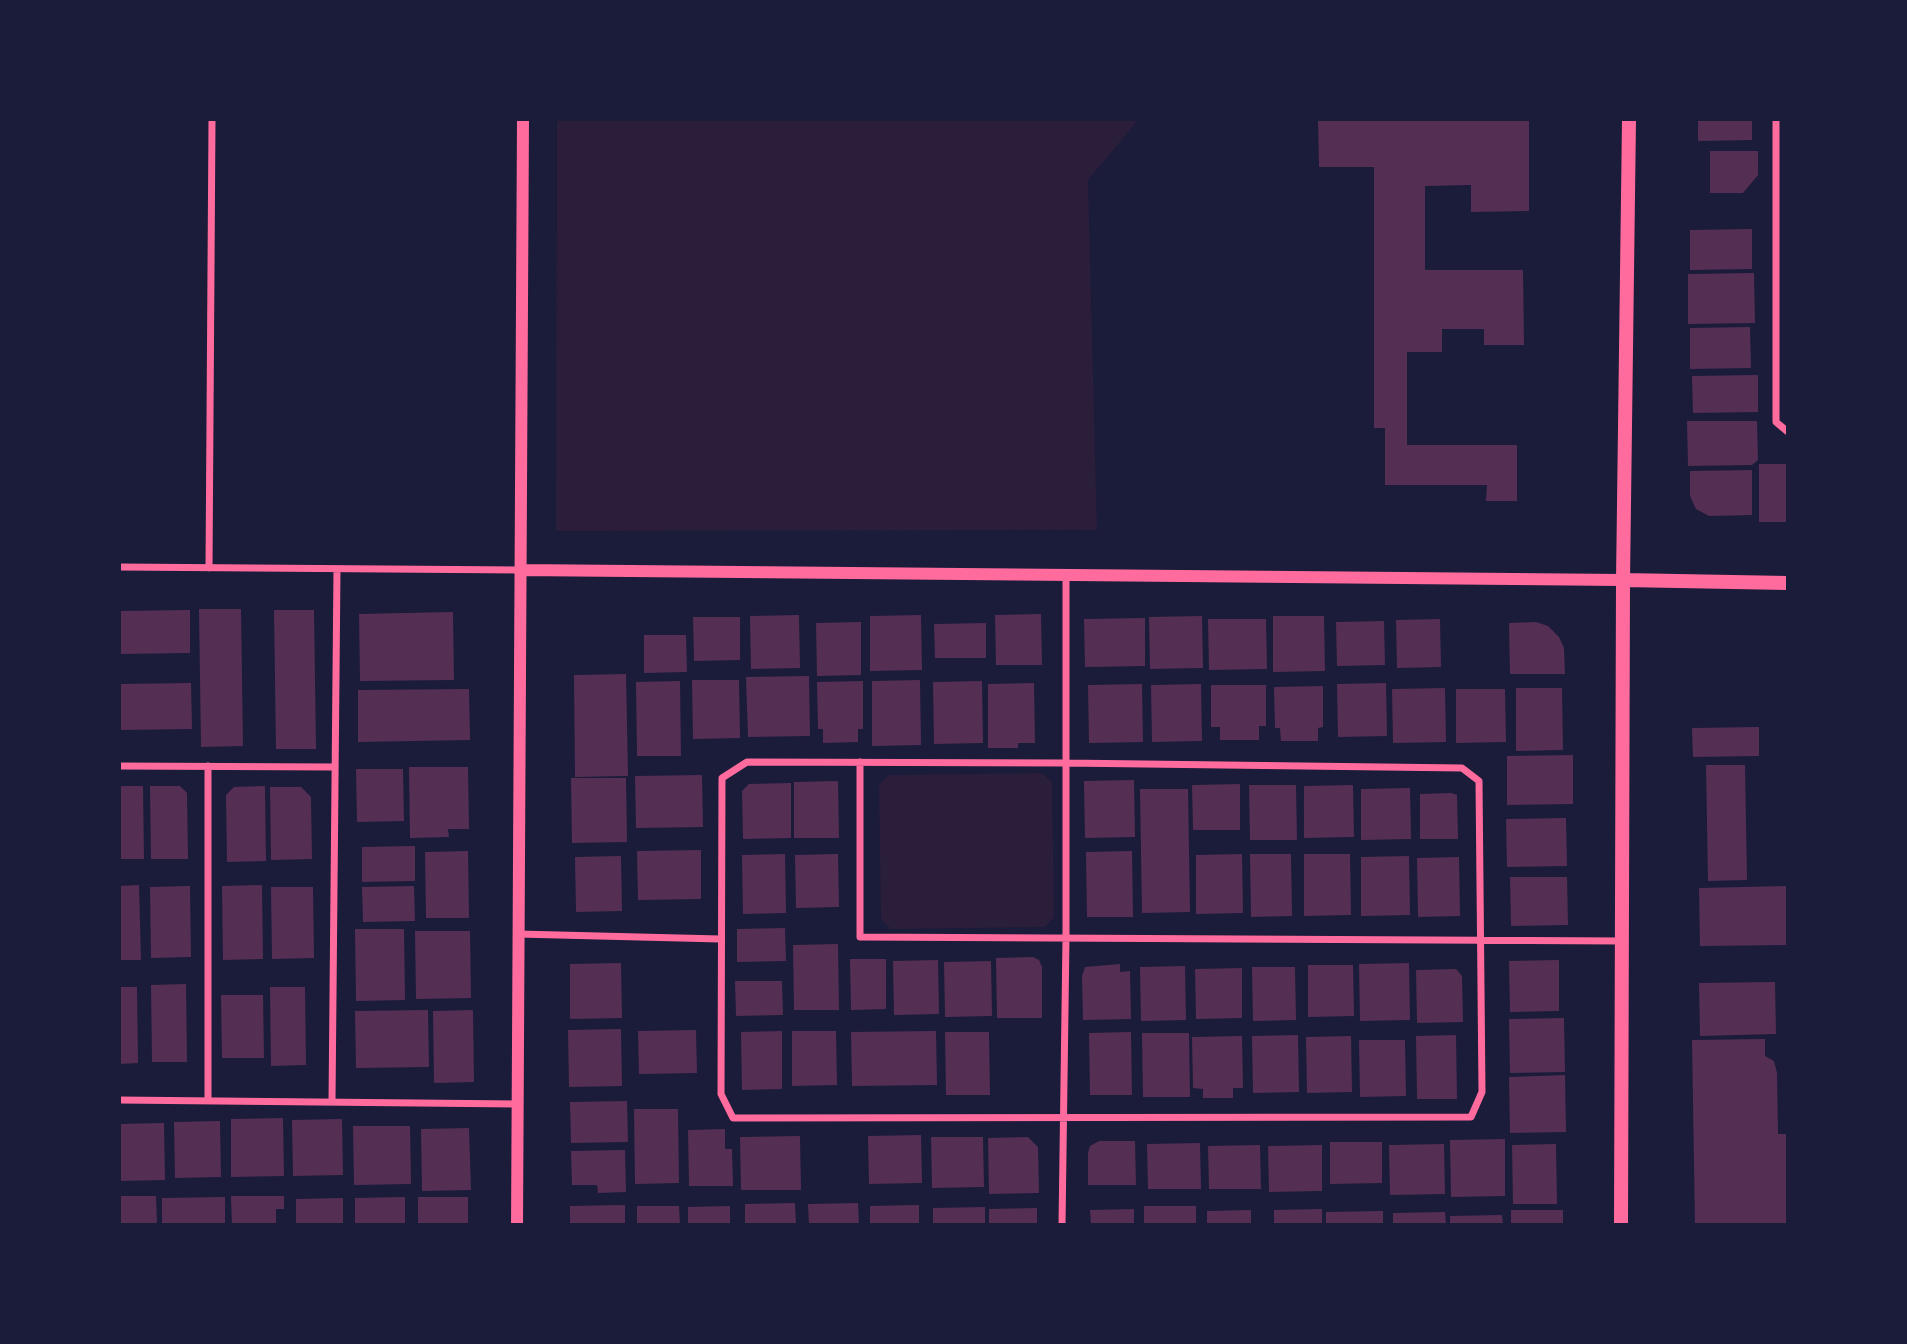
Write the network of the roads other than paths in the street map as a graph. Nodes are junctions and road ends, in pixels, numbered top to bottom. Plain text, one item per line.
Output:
1 (212, 119) edge
2 (523, 119) edge
3 (1629, 119) edge
4 (1776, 119) edge
5 (1788, 432) edge
6 (119, 567) edge
7 (209, 568) junction
8 (337, 569) junction
9 (520, 570) junction
10 (1066, 576) junction
11 (1623, 580) junction
12 (1788, 583) edge
13 (860, 762) junction
14 (1065, 763) junction
15 (119, 766) edge
16 (208, 766) junction
17 (334, 767) junction
18 (518, 934) junction
19 (1066, 938) junction
20 (720, 939) junction
21 (1623, 941) junction
22 (1480, 942) junction
23 (119, 1100) edge
24 (208, 1100) junction
25 (332, 1101) junction
26 (517, 1104) junction
27 (1064, 1119) junction
28 (517, 1225) edge
29 (1062, 1225) edge
30 (1621, 1225) edge

1 - 7 street
2 - 9 street
3 - 11 main road
4 - 5 street
6 - 7 street
7 - 8 street
8 - 9 street
8 - 17 street
9 - 10 street
9 - 18 street
10 - 11 street
10 - 14 street
11 - 12 main road
11 - 21 main road
13 - 14 street
13 - 19 street
13 - 20 street
14 - 19 street
14 - 22 street
15 - 16 street
16 - 17 street
16 - 24 street
17 - 25 street
18 - 20 street
18 - 26 street
19 - 22 street
19 - 27 street
20 - 27 street
21 - 22 street
21 - 30 main road
22 - 27 street
23 - 24 street
24 - 25 street
25 - 26 street
26 - 28 street
27 - 29 street

